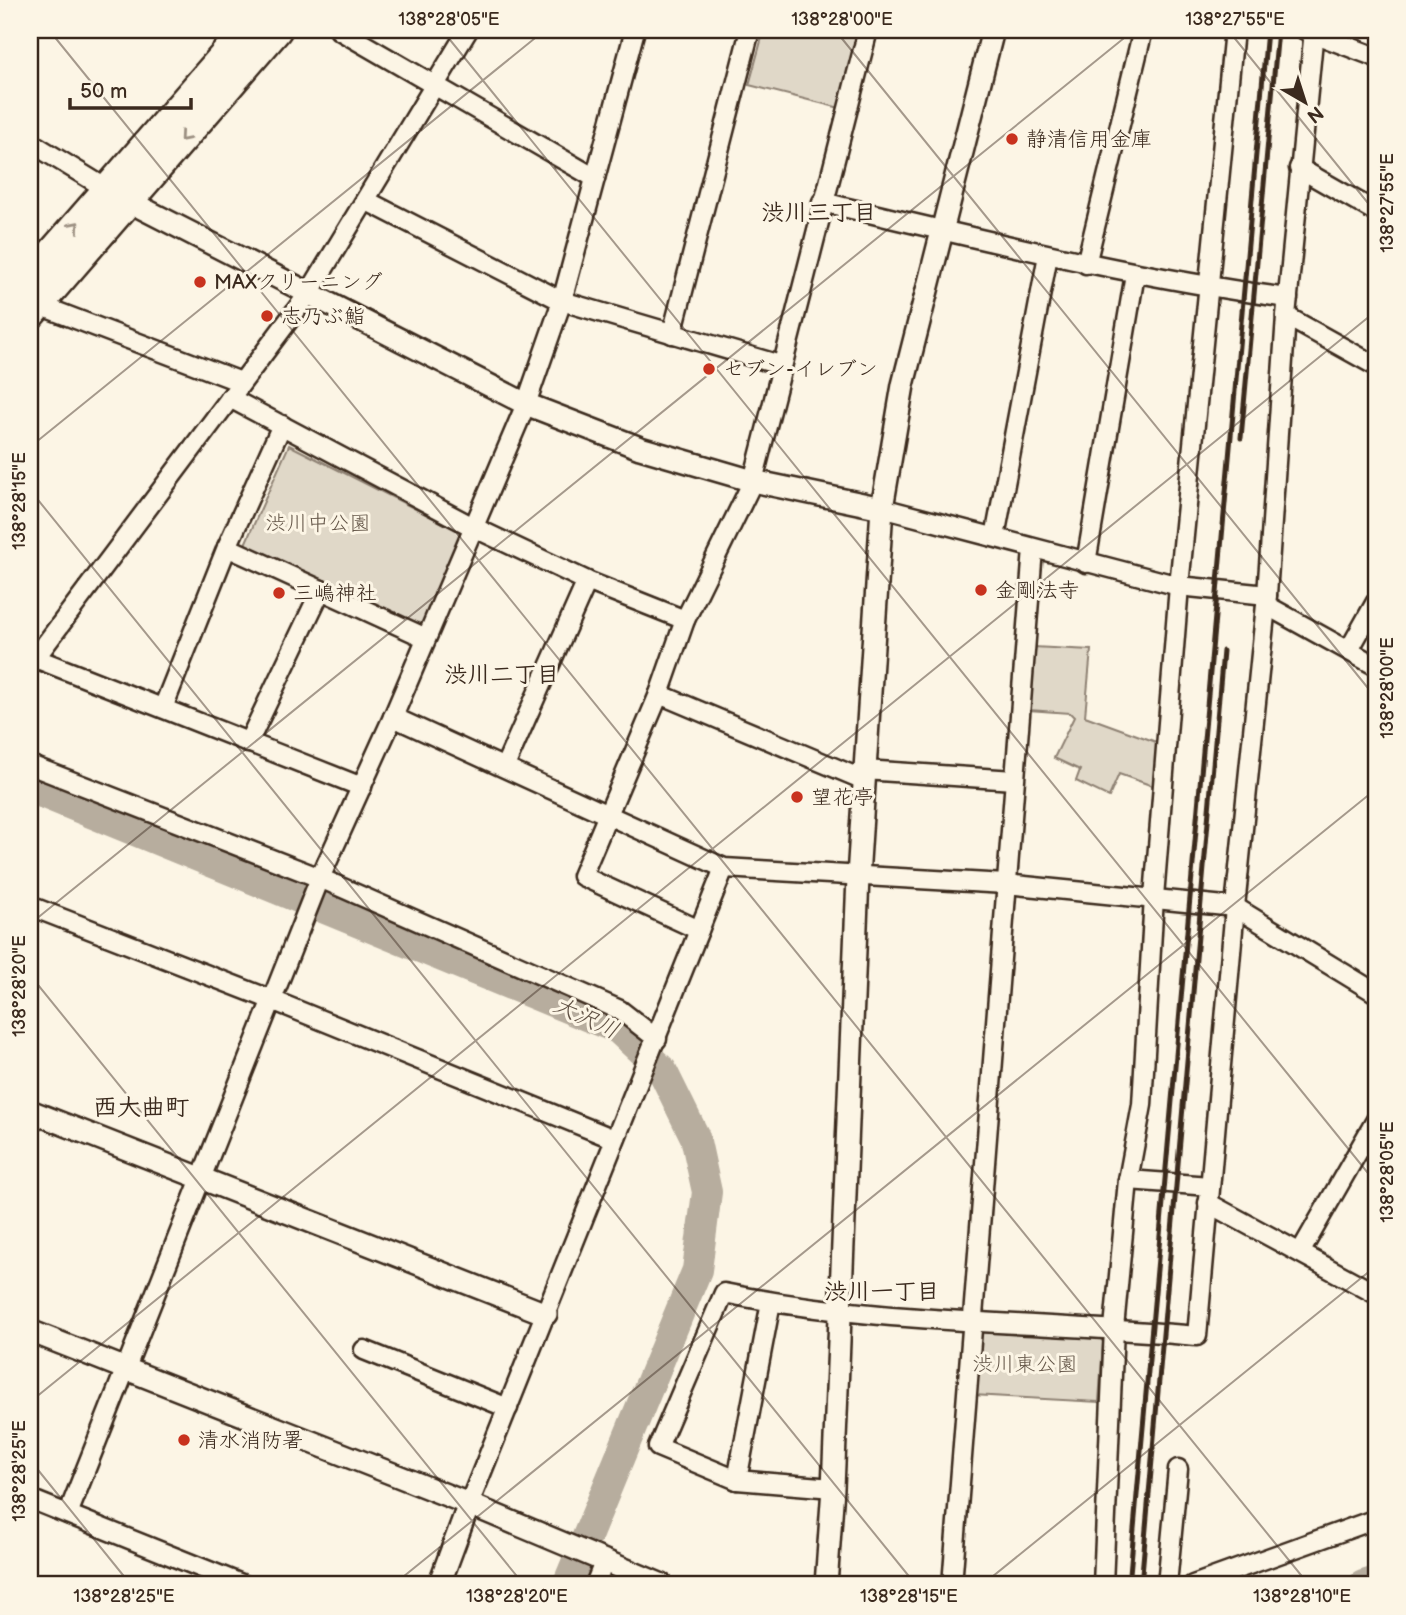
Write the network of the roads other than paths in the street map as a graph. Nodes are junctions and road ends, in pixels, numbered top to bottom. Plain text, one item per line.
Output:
1 (246, 30) edge
2 (277, 30) edge
3 (339, 30) edge
4 (468, 30) edge
5 (635, 30) edge
6 (750, 30) edge
7 (868, 30) edge
8 (993, 30) edge
9 (1143, 30) edge
10 (1234, 30) edge
11 (1311, 30) edge
12 (1376, 57) edge
13 (435, 83) junction
14 (30, 142) edge
15 (1299, 168) junction
16 (596, 178) junction
17 (117, 195) junction
18 (367, 201) junction
19 (822, 202) junction
20 (1376, 212) edge
21 (941, 230) junction
22 (1048, 255) junction
23 (1086, 264) junction
24 (1135, 274) junction
25 (30, 278) edge
26 (1210, 288) junction
27 (309, 293) junction
28 (562, 301) junction
29 (1287, 307) junction
30 (34, 310) edge
31 (672, 334) junction
32 (780, 365) junction
33 (1376, 366) edge
34 (241, 382) junction
35 (230, 398) junction
36 (526, 404) junction
37 (282, 425) junction
38 (753, 481) junction
39 (882, 508) junction
40 (473, 527) junction
41 (995, 537) junction
42 (227, 547) junction
43 (1033, 549) junction
44 (1086, 563) junction
45 (587, 581) junction
46 (1180, 586) junction
47 (321, 590) junction
48 (1267, 600) junction
49 (1376, 601) edge
50 (685, 621) junction
51 (426, 638) junction
52 (1349, 650) junction
53 (33, 661) edge
54 (1376, 666) edge
55 (659, 694) junction
56 (163, 708) junction
57 (393, 717) junction
58 (248, 743) junction
59 (30, 765) edge
60 (505, 766) junction
61 (864, 775) junction
62 (1014, 780) junction
63 (362, 787) junction
64 (608, 813) junction
65 (724, 868) junction
66 (858, 877) junction
67 (320, 878) junction
68 (1006, 884) junction
69 (1154, 897) junction
70 (30, 906) edge
71 (1235, 907) junction
72 (699, 930) junction
73 (1376, 993) edge
74 (272, 1000) junction
75 (657, 1039) junction
76 (30, 1111) edge
77 (1376, 1119) edge
78 (614, 1139) junction
79 (202, 1180) junction
80 (1128, 1180) junction
81 (1209, 1194) junction
82 (1301, 1251) junction
83 (1376, 1294) edge
84 (771, 1302) junction
85 (840, 1312) junction
86 (546, 1314) junction
87 (972, 1322) junction
88 (1114, 1328) junction
89 (30, 1331) edge
90 (364, 1350) dead end
91 (127, 1369) junction
92 (508, 1408) junction
93 (1178, 1469) dead end
94 (737, 1480) junction
95 (833, 1488) junction
96 (30, 1499) edge
97 (469, 1504) junction
98 (68, 1514) junction
99 (1376, 1519) edge
100 (602, 1561) junction
101 (244, 1585) edge
102 (439, 1585) edge
103 (595, 1585) edge
104 (662, 1585) edge
105 (826, 1585) edge
106 (952, 1585) edge
107 (1103, 1585) edge
108 (1167, 1585) edge
109 (1193, 1585) edge

1 - 17 highway
2 -> 17 highway
3 - 13 street
4 - 13 street
5 - 16 street
6 - 31 street
7 - 19 street
8 - 21 street
9 - 23 street
10 - 26 street
11 - 12 street
11 - 15 street
13 - 16 street
13 - 18 street
14 - 17 street
15 - 20 street
15 - 29 street
16 - 28 street
25 -> 17 highway
17 - 27 street
17 - 30 highway
18 - 27 street
18 - 28 street
19 - 21 street
19 - 32 street
21 - 22 street
21 - 39 street
22 - 23 street
22 - 41 street
23 - 24 street
24 - 26 street
24 - 44 street
26 - 29 street
26 - 46 street
27 - 34 street
27 - 36 street
28 - 31 street
28 - 36 street
29 - 33 street
29 - 48 street
30 - 34 street
31 - 32 street
32 - 38 street
34 - 35 street
35 - 37 street
35 - 53 street
36 - 38 street
36 - 40 street
37 - 40 street
37 - 42 street
38 - 39 street
38 - 50 street
39 - 41 street
39 - 61 street
40 - 45 street
40 - 51 street
41 - 43 street
42 - 47 street
42 - 56 street
43 - 44 street
43 - 62 street
44 - 46 street
45 - 50 street
45 - 60 street
46 - 48 street
46 - 69 street
47 - 51 street
47 - 58 street
48 - 52 street
48 - 71 street
49 - 52 street
50 - 55 street
51 - 57 street
52 - 54 street
53 - 56 street
55 - 61 street
55 - 64 street
56 - 58 street
57 - 60 street
57 - 63 street
58 - 63 street
59 - 67 street
60 - 64 street
61 - 62 street
61 - 66 street
62 - 68 street
63 - 67 street
64 - 65 street
64 - 72 street
65 - 66 street
65 - 72 street
66 - 68 street
66 - 85 street
67 - 74 street
67 - 75 street
68 - 69 street
68 - 87 street
69 - 71 street
69 - 80 street
70 - 74 street
71 - 73 street
71 - 81 street
72 - 75 street
74 - 78 street
74 - 79 street
75 - 78 street
76 - 79 street
77 - 82 street
78 - 86 street
79 - 86 street
79 - 91 street
80 - 81 street
80 - 88 street
81 - 82 street
81 - 88 street
82 - 83 street
84 - 85 street
84 - 94 street
84 - 94 street
85 - 87 street
85 - 95 street
86 - 92 street
87 - 88 street
87 - 106 street
88 - 107 street
89 - 91 street
90 - 92 street
91 - 97 street
91 - 98 street
92 - 97 street
93 - 108 street
94 - 95 street
95 - 105 street
96 - 98 street
97 - 100 street
97 - 102 street
98 - 101 street
99 - 109 street
100 - 103 street
100 - 104 street

